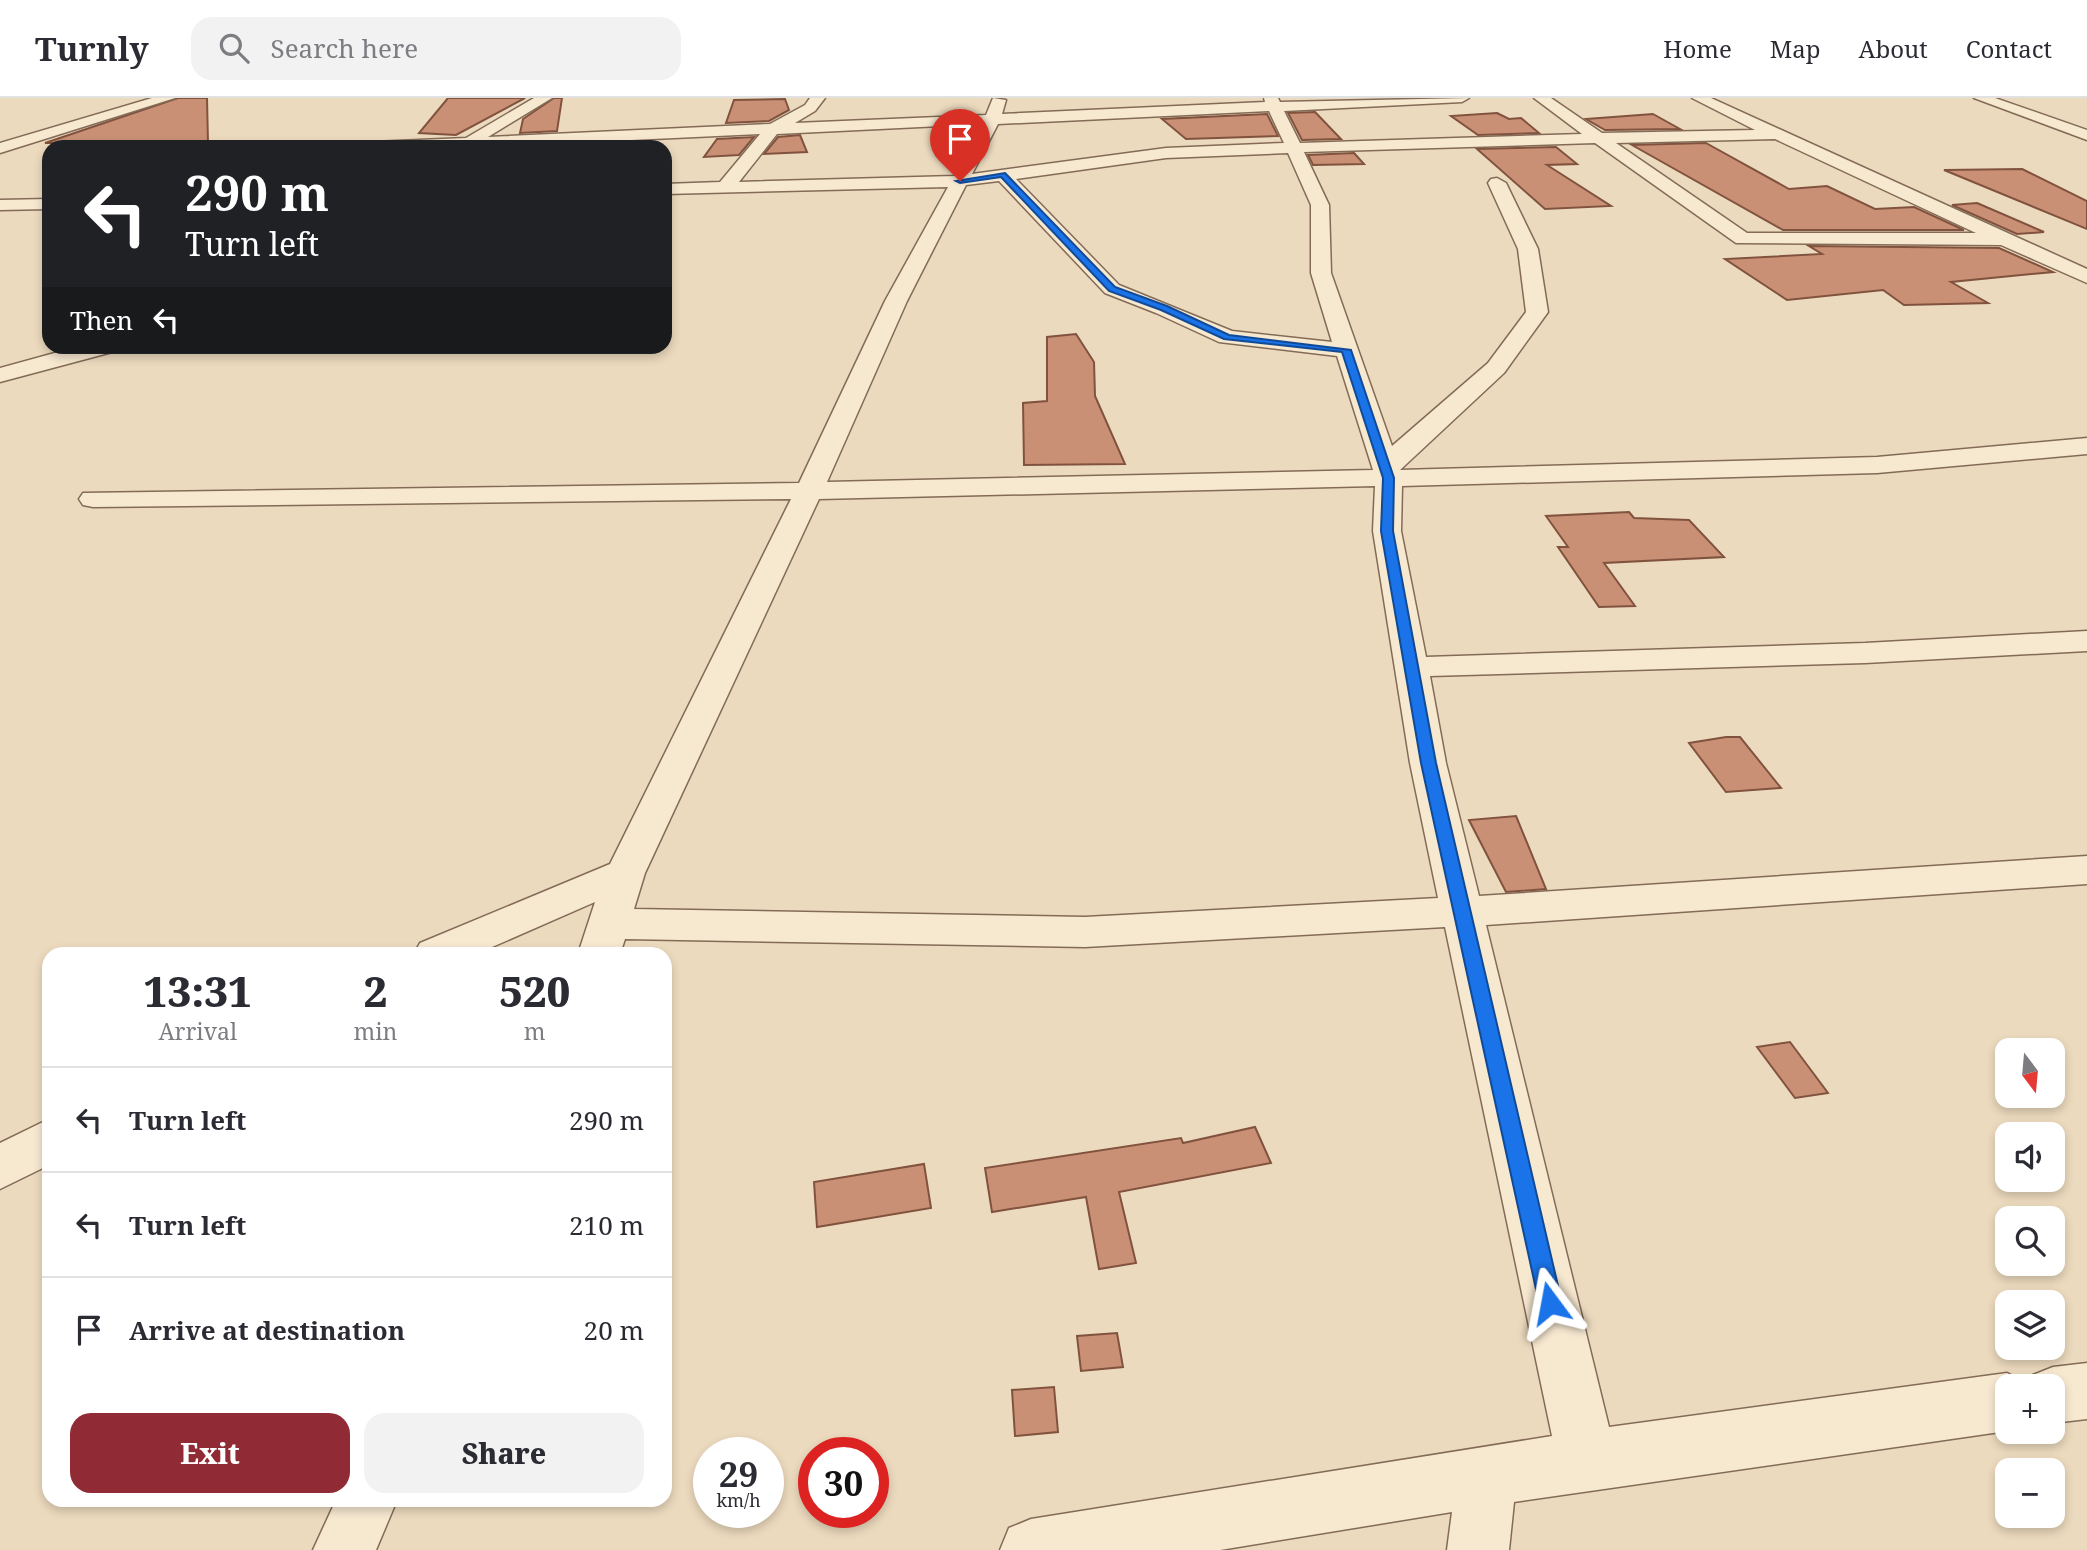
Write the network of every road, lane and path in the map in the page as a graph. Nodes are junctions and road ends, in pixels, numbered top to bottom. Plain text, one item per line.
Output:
1 (168, 98) edge
2 (545, 98) edge
3 (818, 98) edge
4 (999, 98) edge
5 (1462, 98) edge
6 (1541, 98) edge
7 (1699, 98) edge
8 (1980, 98) edge
9 (1272, 103) edge
10 (992, 120) junction
11 (772, 130) junction
12 (1777, 134) junction
13 (2087, 135) edge
14 (1601, 138) junction
15 (471, 140) edge
16 (565, 140) edge
17 (0, 148) edge
18 (1292, 148) junction
19 (1003, 174) junction
20 (960, 181) junction
21 (1497, 183) dead end
22 (725, 188) junction
23 (672, 189) edge
24 (42, 204) edge
25 (0, 205) edge
26 (2000, 239) junction
27 (2087, 277) edge
28 (42, 342) edge
29 (1346, 350) junction
30 (78, 354) edge
31 (0, 358) edge
32 (0, 375) edge
33 (2087, 446) edge
34 (1387, 472) junction
35 (809, 491) junction
36 (93, 499) dead end
37 (2087, 641) edge
38 (1412, 667) junction
39 (2087, 870) edge
40 (625, 873) junction
41 (1459, 909) junction
42 (604, 939) edge
43 (451, 947) edge
44 (42, 1144) edge
45 (0, 1168) edge
46 (2087, 1391) edge
47 (2065, 1394) edge
48 (1995, 1404) edge
49 (1587, 1460) junction
50 (1458, 1480) junction
51 (364, 1507) edge
52 (344, 1550) edge
53 (1031, 1550) edge
54 (1478, 1550) edge

1 - 17 street
2 - 15 street
3 - 11 street
4 - 10 street
5 - 9 street
6 - 14 street
7 - 12 street
8 - 13 street
9 - 10 street
9 - 18 street
10 - 11 street
10 - 20 street
11 - 16 street
11 - 22 street
12 - 14 street
12 - 26 street
14 - 18 street
14 - 26 street
18 - 19 street
18 - 29 street
19 - 20 street
19 - 29 street
20 - 22 street
20 - 35 street
21 - 34 street
22 - 23 street
24 - 25 street
26 - 27 street
28 - 31 street
29 - 34 street
30 - 32 street
33 - 34 street
34 - 35 street
34 - 38 street
35 - 36 street
35 - 40 street
37 - 38 street
38 - 41 street
39 - 41 street
40 - 42 street
40 - 43 street
41 - 42 street
41 - 49 street
44 - 45 street
46 - 47 street
48 - 49 street
49 - 50 street
50 - 53 street
50 - 54 street
51 - 52 street

